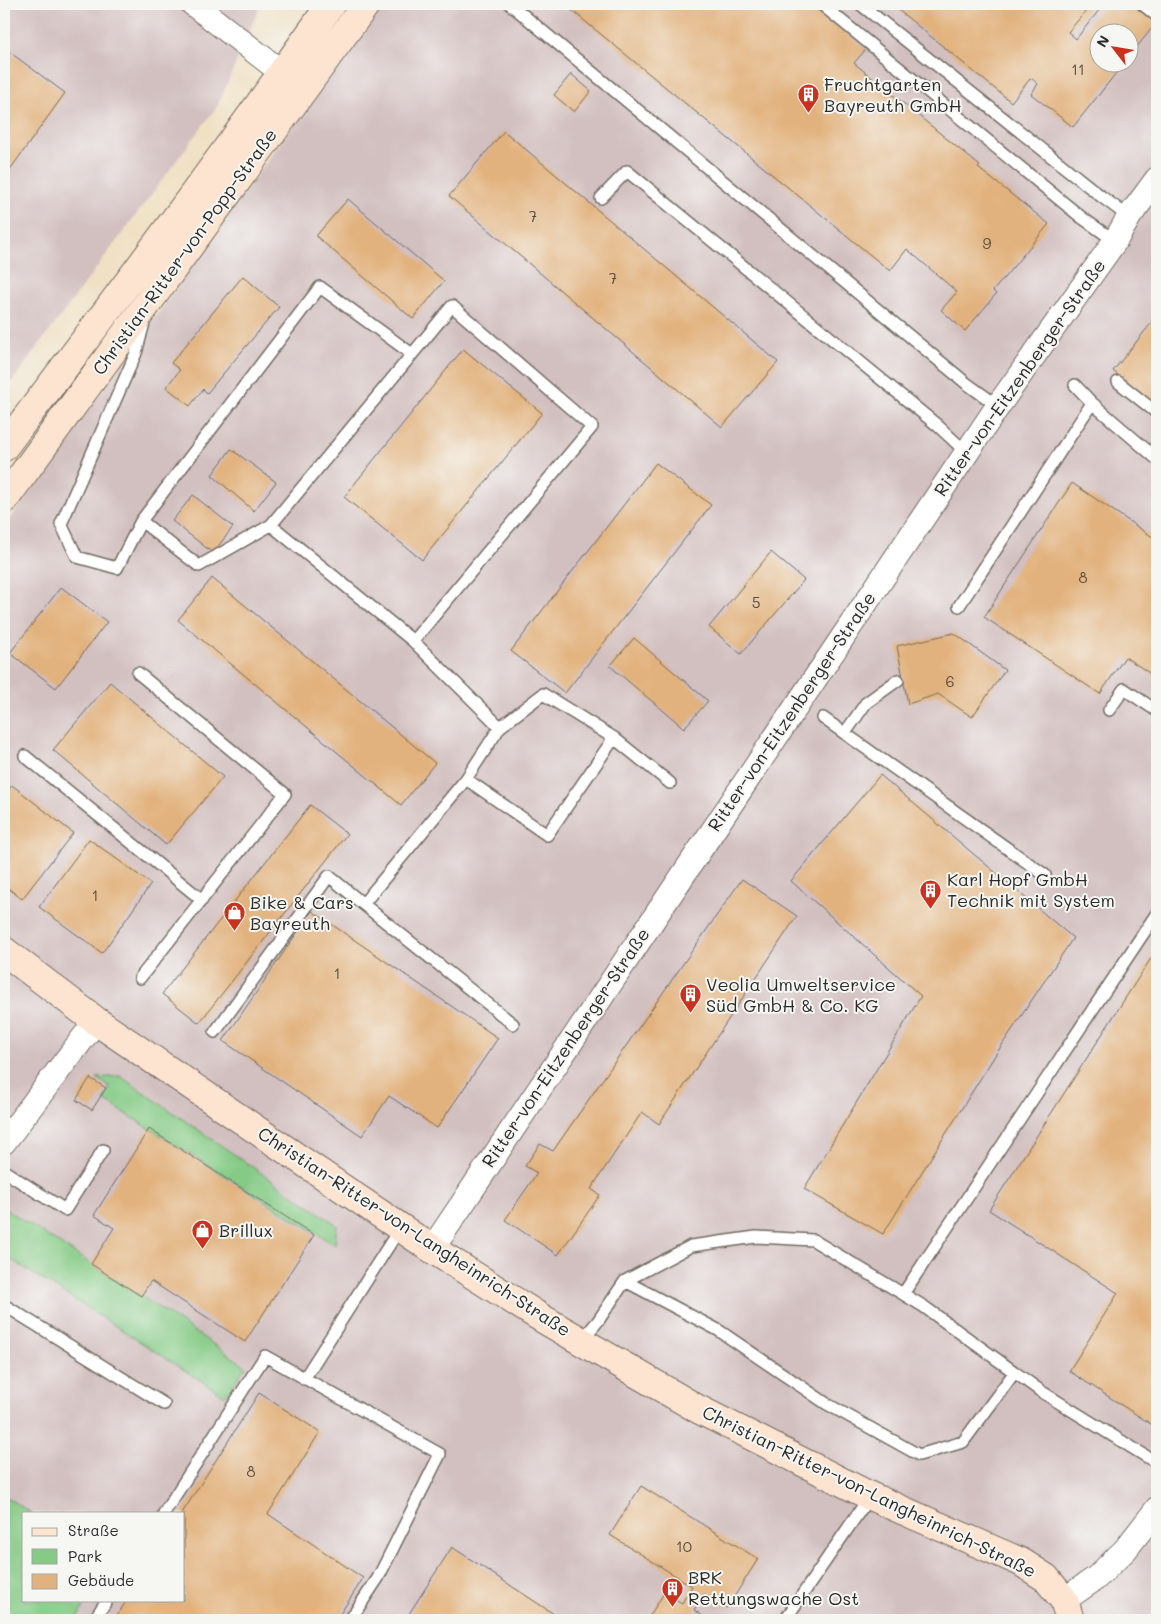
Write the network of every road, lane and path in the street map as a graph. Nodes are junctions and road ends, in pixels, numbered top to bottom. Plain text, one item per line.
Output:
1 (193, 4) edge
2 (330, 4) edge
3 (366, 4) edge
4 (510, 4) edge
5 (821, 4) edge
6 (860, 4) edge
7 (1142, 4) edge
8 (1157, 16) edge
9 (282, 72) junction
10 (304, 90) junction
11 (1157, 179) edge
12 (601, 198) dead end
13 (1130, 218) junction
14 (1115, 241) junction
15 (149, 300) junction
16 (412, 354) junction
17 (1118, 382) dead end
18 (1075, 385) dead end
19 (1092, 403) junction
20 (998, 406) junction
21 (1157, 413) edge
22 (4, 447) edge
23 (967, 453) junction
24 (1157, 460) edge
25 (4, 500) edge
26 (141, 521) junction
27 (271, 525) junction
28 (959, 606) dead end
29 (413, 641) junction
30 (138, 673) dead end
31 (898, 680) dead end
32 (1109, 710) dead end
33 (1157, 711) edge
34 (823, 718) dead end
35 (500, 727) junction
36 (844, 733) junction
37 (614, 738) junction
38 (25, 756) dead end
39 (466, 779) junction
40 (670, 783) dead end
41 (1045, 875) dead end
42 (202, 900) junction
43 (363, 904) junction
44 (1157, 913) edge
45 (4, 951) edge
46 (140, 978) dead end
47 (96, 1021) junction
48 (513, 1024) dead end
49 (215, 1032) dead end
50 (4, 1142) edge
51 (103, 1150) dead end
52 (4, 1171) edge
53 (400, 1228) junction
54 (432, 1249) junction
55 (624, 1281) junction
56 (903, 1294) junction
57 (4, 1305) edge
58 (581, 1341) junction
59 (1014, 1372) junction
60 (304, 1379) junction
61 (164, 1404) dead end
62 (1157, 1463) edge
63 (870, 1496) junction
64 (1157, 1509) edge
65 (165, 1512) edge
66 (106, 1602) edge
67 (1067, 1610) edge
68 (94, 1620) edge
69 (350, 1620) edge
70 (785, 1620) edge

1 - 9 street
2 - 9 street, Christian-Ritter-von-Popp-Straße
3 - 10 street, Christian-Ritter-von-Popp-Straße
4 - 20 lane
5 - 14 lane
6 - 13 lane
7 - 8 lane
9 - 10 street
9 - 22 street, Christian-Ritter-von-Popp-Straße
10 - 15 street, Christian-Ritter-von-Popp-Straße
11 - 13 street, Ritter-von-Eitzenberger-Straße
12 - 23 lane
13 - 14 street, Ritter-von-Eitzenberger-Straße
14 - 20 street, Ritter-von-Eitzenberger-Straße
15 - 25 street, Christian-Ritter-von-Popp-Straße
15 - 26 lane
16 - 26 lane
16 - 27 lane
16 - 29 lane
17 - 21 lane
18 - 19 lane
19 - 24 lane
19 - 28 lane
20 - 23 street, Ritter-von-Eitzenberger-Straße
23 - 54 street, Ritter-von-Eitzenberger-Straße
26 - 27 lane
27 - 29 lane
29 - 35 lane
30 - 42 lane
31 - 36 lane
32 - 33 lane
34 - 36 lane
35 - 37 lane
35 - 39 lane
36 - 41 lane
37 - 39 lane
37 - 40 lane
38 - 42 lane
39 - 43 lane
42 - 46 lane
43 - 48 lane
43 - 49 lane
44 - 56 lane
45 - 47 street, Christian-Ritter-von-Langheinrich-Straße
47 - 50 street
47 - 53 street, Christian-Ritter-von-Langheinrich-Straße
51 - 52 lane
53 - 54 street, Christian-Ritter-von-Langheinrich-Straße
53 - 60 lane
54 - 58 street, Christian-Ritter-von-Langheinrich-Straße
55 - 56 lane
55 - 58 lane
55 - 59 lane
56 - 59 lane
57 - 61 lane
58 - 63 street, Christian-Ritter-von-Langheinrich-Straße
59 - 62 lane
60 - 65 lane
60 - 69 lane
63 - 67 street, Christian-Ritter-von-Langheinrich-Straße
63 - 70 lane
64 - 67 street
66 - 68 lane

